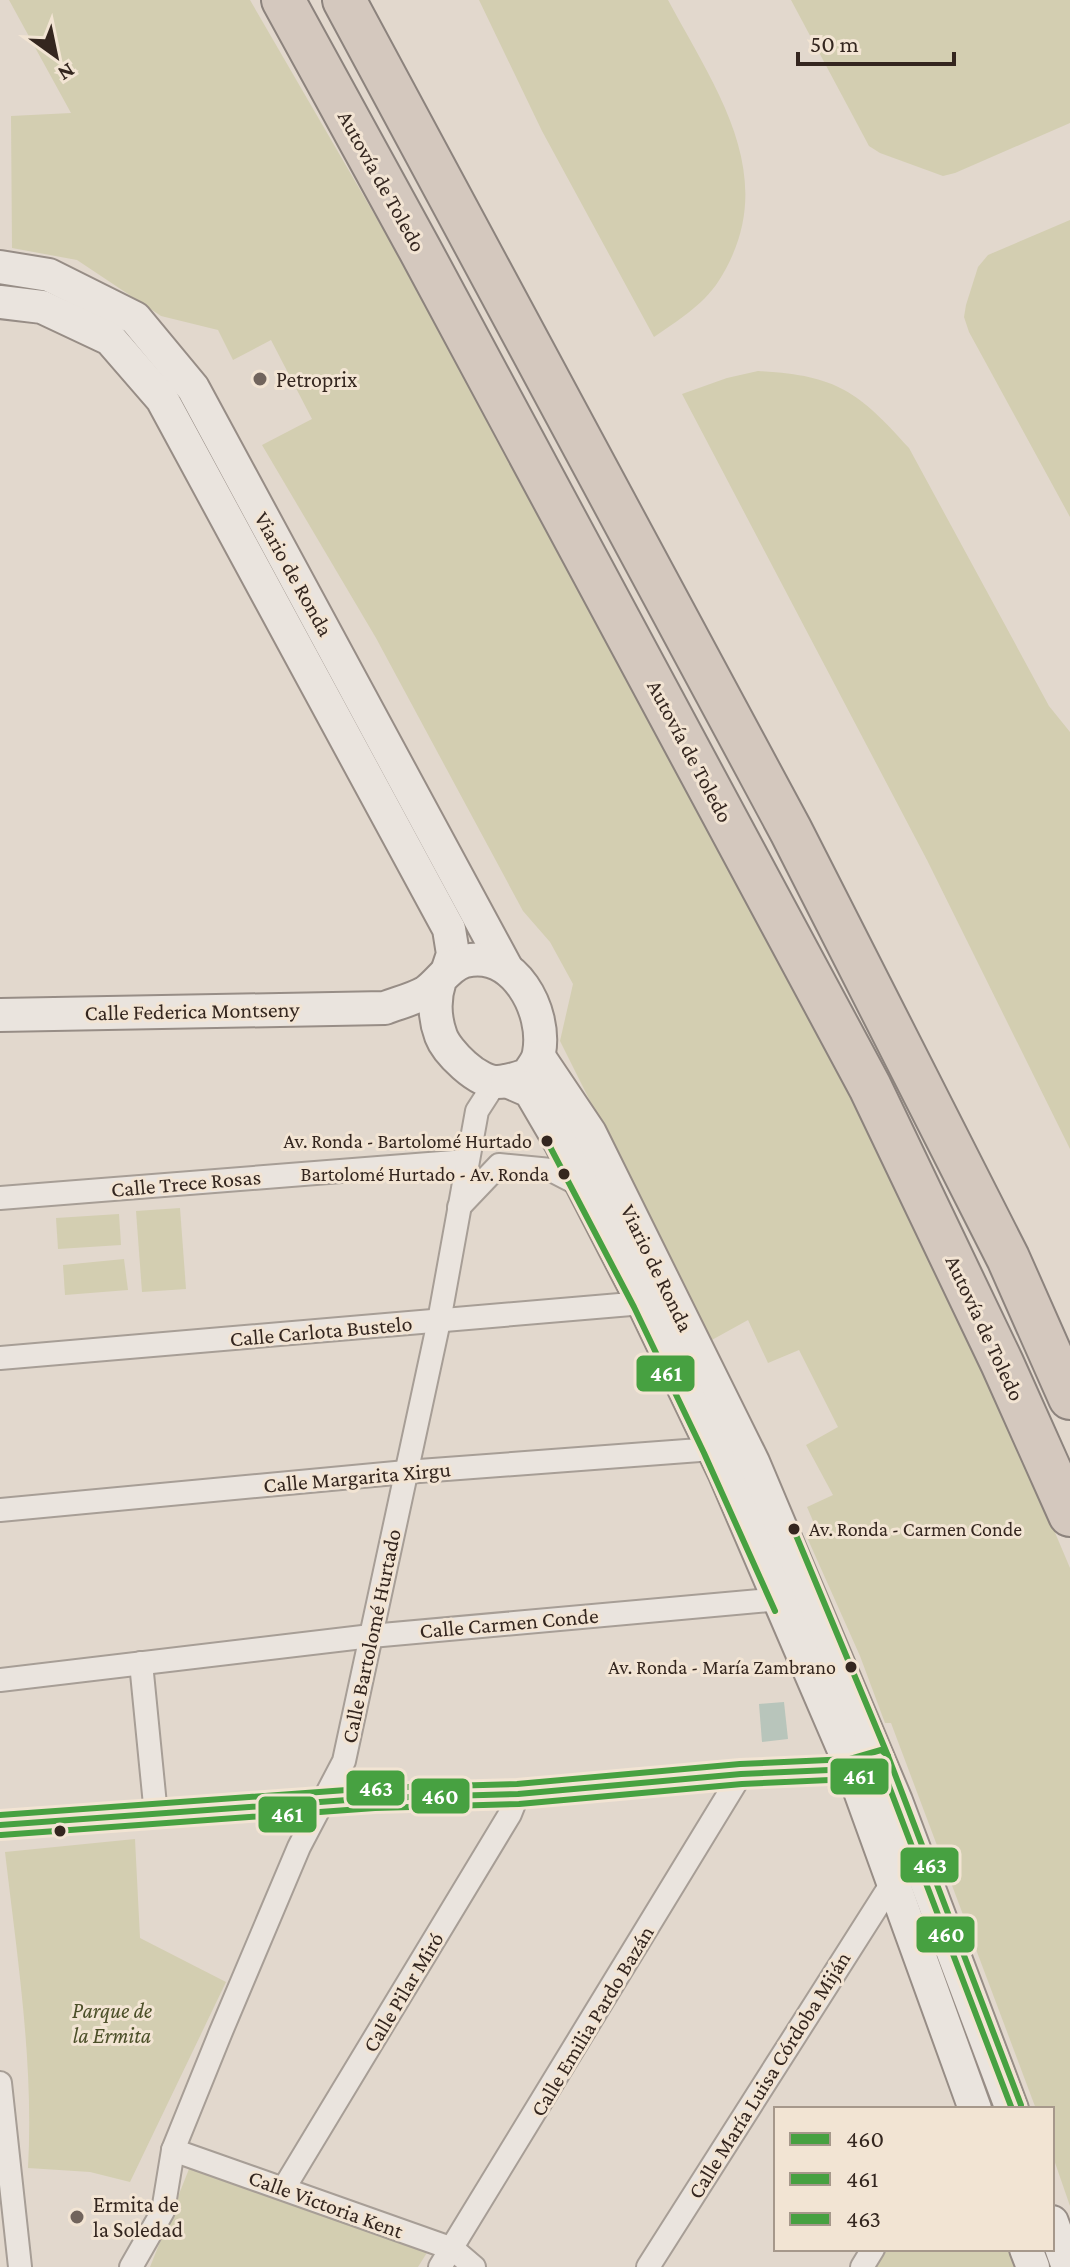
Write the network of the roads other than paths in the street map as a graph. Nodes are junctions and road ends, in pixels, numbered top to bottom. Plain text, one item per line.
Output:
1 (283, 0) edge
2 (344, 0) edge
3 (0, 267) edge
4 (0, 302) edge
5 (507, 969) junction
6 (444, 976) junction
7 (385, 1008) junction
8 (0, 1015) edge
9 (441, 1038) junction
10 (539, 1057) junction
11 (465, 1066) junction
12 (501, 1082) junction
13 (477, 1111) junction
14 (467, 1161) junction
15 (582, 1186) junction
16 (0, 1198) edge
17 (459, 1208) junction
18 (643, 1303) junction
19 (439, 1321) junction
20 (0, 1358) edge
21 (1070, 1398) edge
22 (713, 1449) junction
23 (406, 1472) junction
24 (0, 1510) edge
25 (1070, 1515) edge
26 (780, 1599) junction
27 (371, 1636) junction
28 (141, 1663) junction
29 (0, 1680) edge
30 (866, 1764) junction
31 (741, 1774) junction
32 (518, 1794) junction
33 (323, 1802) junction
34 (156, 1815) junction
35 (0, 1825) edge
36 (892, 1883) junction
37 (995, 2062) junction
38 (0, 2083) edge
39 (968, 2103) edge
40 (1011, 2107) edge
41 (173, 2150) junction
42 (284, 2188) junction
43 (1054, 2228) edge
44 (446, 2258) edge
45 (20, 2267) edge
46 (131, 2267) edge
47 (474, 2267) edge
48 (648, 2267) edge
49 (1068, 2267) edge

1 - 25 highway, Autovía de Toledo
2 - 21 highway
3 - 5 main road, Viario de Ronda
4 - 6 main road, Viario de Ronda
5 - 6 main road
5 - 10 main road
6 - 7 main road, Calle Federica Montseny
6 - 9 main road
7 - 8 main road, Calle Federica Montseny
7 - 9 main road, Calle Federica Montseny
9 - 11 main road
10 - 12 main road
10 - 30 main road, Viario de Ronda
11 - 12 main road
11 - 13 street, Calle Bartolomé Hurtado
12 - 13 street, Calle Bartolomé Hurtado
12 - 15 main road, Viario de Ronda
13 - 14 street, Calle Bartolomé Hurtado
14 - 16 street, Calle Trece Rosas
14 - 17 street, Calle Bartolomé Hurtado
15 - 17 street
15 - 18 main road, Viario de Ronda
17 - 19 street, Calle Bartolomé Hurtado
18 - 19 street, Calle Carlota Bustelo
18 - 22 main road, Viario de Ronda
19 - 20 street, Calle Carlota Bustelo
19 - 23 street, Calle Bartolomé Hurtado
22 - 23 street, Calle Margarita Xirgu
22 - 26 main road, Viario de Ronda
23 - 24 street, Calle Margarita Xirgu
23 - 27 street, Calle Bartolomé Hurtado
26 - 27 street, Calle Carmen Conde
26 - 30 main road, Viario de Ronda
27 - 28 street, Calle Carmen Conde
27 - 33 street, Calle Bartolomé Hurtado
28 - 29 street, Calle Carmen Conde
28 - 34 street
30 - 31 street
30 - 36 main road, Viario de Ronda
30 - 37 main road, Viario de Ronda
31 - 32 street
31 - 44 street, Calle Emilia Pardo Bazán
32 - 33 street
32 - 42 street, Calle Pilar Miró
33 - 34 street
33 - 41 street, Calle Bartolomé Hurtado
34 - 35 street
36 - 39 main road, Viario de Ronda
36 - 48 street, Calle María Luisa Córdoba Miján
37 - 39 street
37 - 40 main road, Viario de Ronda
38 - 45 street
41 - 42 street, Calle Victoria Kent
41 - 46 street, Calle Bartolomé Hurtado
42 - 44 street, Calle Victoria Kent
43 - 49 main road
44 - 47 street, Calle Victoria Kent

